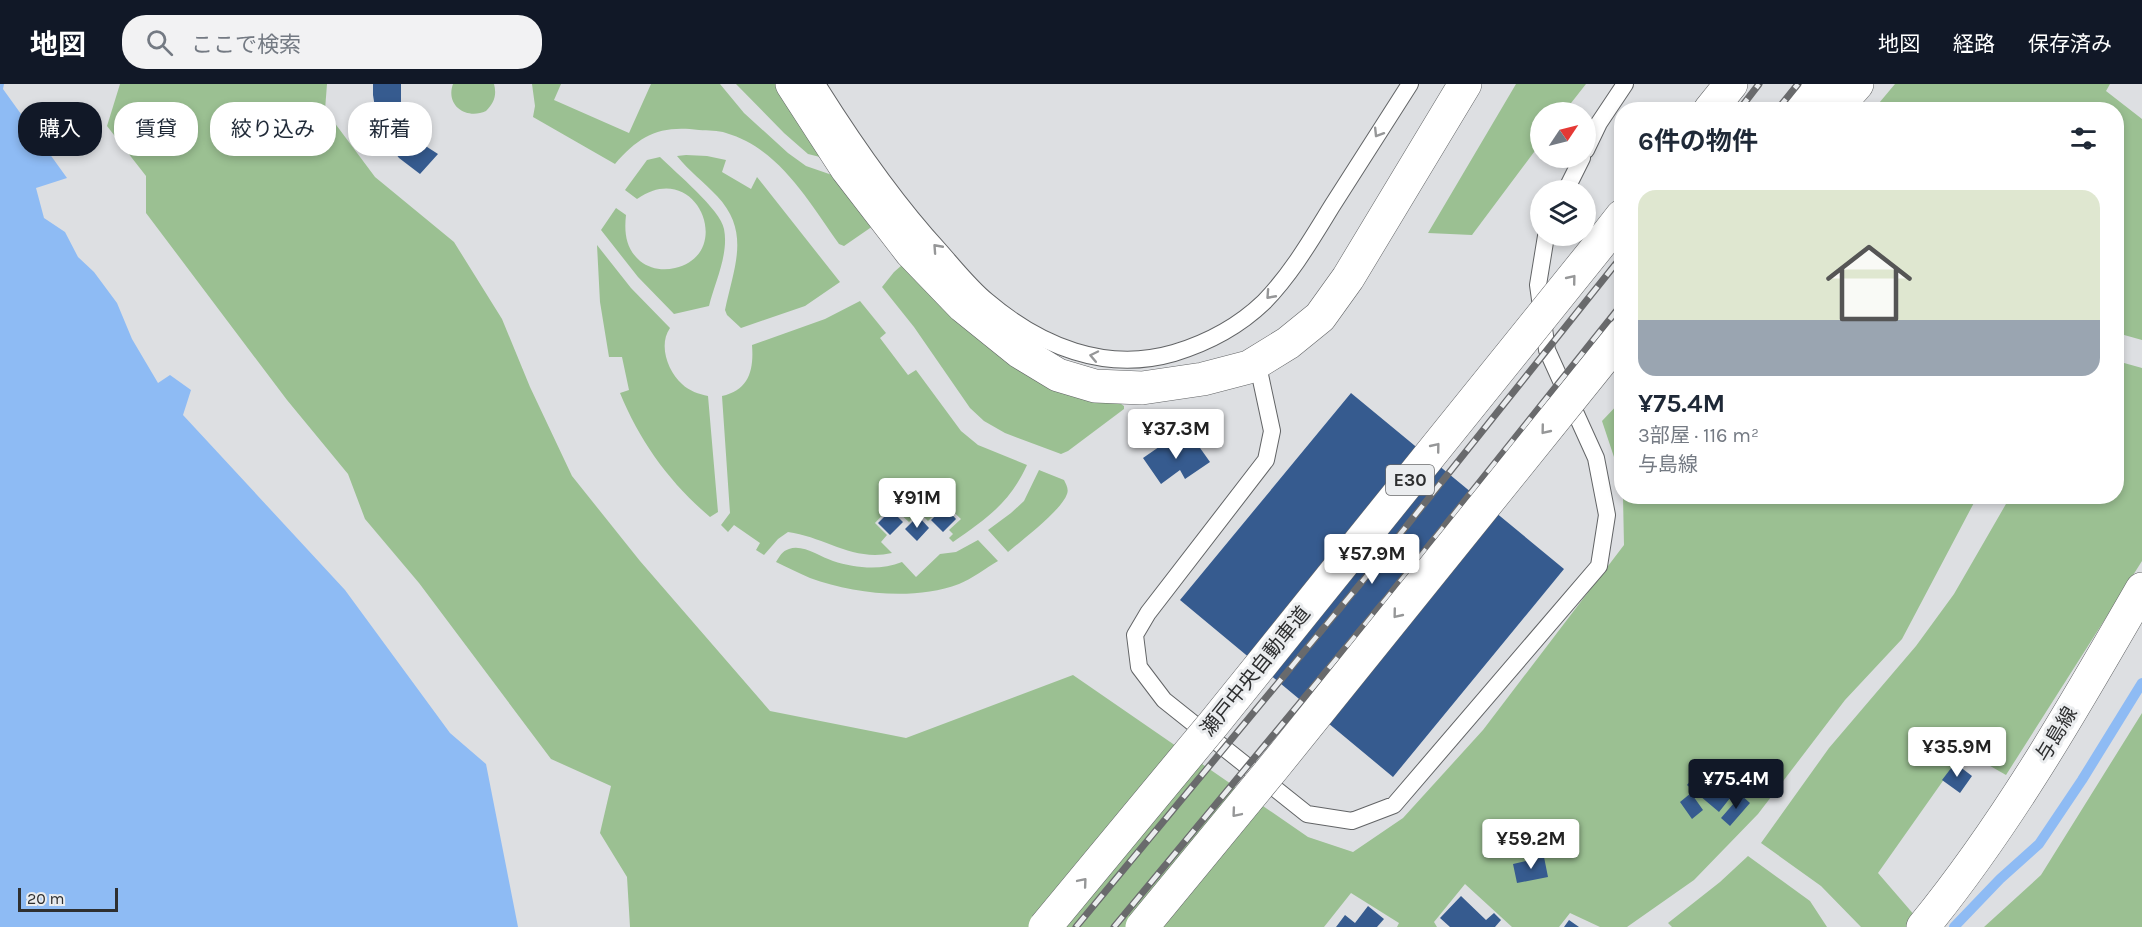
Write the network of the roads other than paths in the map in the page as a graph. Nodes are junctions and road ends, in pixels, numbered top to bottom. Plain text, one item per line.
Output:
1 (792, 84) edge
2 (817, 84) edge
3 (1410, 84) edge
4 (1465, 84) edge
5 (1625, 84) edge
6 (1723, 84) edge
7 (1731, 84) edge
8 (1821, 84) edge
9 (1857, 84) edge
10 (1710, 102) edge
11 (1716, 102) edge
12 (1807, 102) edge
13 (1841, 102) edge
14 (1596, 129) edge
15 (1614, 226) edge
16 (1544, 246) edge
17 (1614, 345) edge
18 (1257, 361) junction
19 (2141, 594) edge
20 (1046, 927) edge
21 (1142, 927) edge
22 (1923, 927) edge

1 - 18 main road
3 -> 2 lane
4 - 18 main road
5 - 14 lane
6 - 10 main road
7 - 11 main road
8 - 12 main road
9 - 13 main road
20 -> 15 main road, 瀬戸中央自動車道 / E30, bridge
16 - 18 lane
17 -> 21 main road, bridge
19 - 22 main road, 与島線

